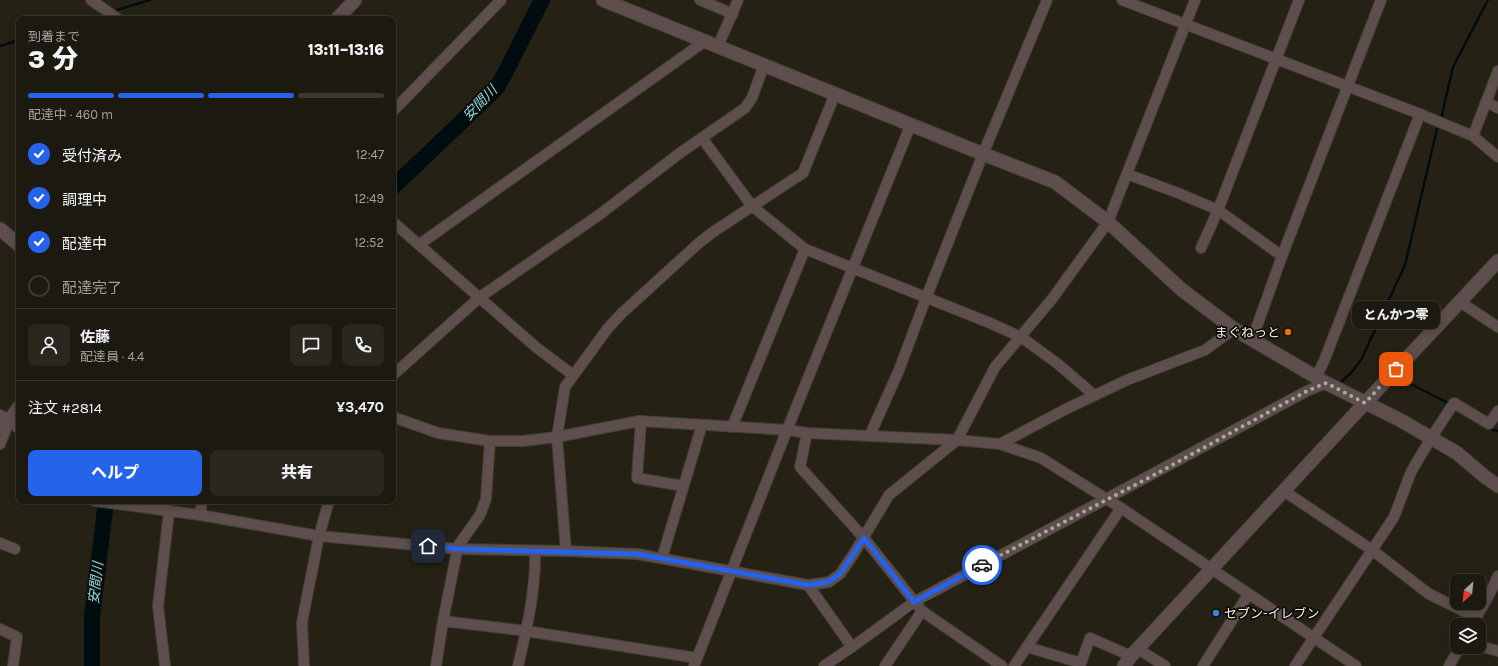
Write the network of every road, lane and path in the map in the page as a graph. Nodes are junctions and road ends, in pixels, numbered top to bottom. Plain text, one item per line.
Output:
1 (92, 0) edge
2 (355, 0) edge
3 (501, 0) edge
4 (603, 0) edge
5 (700, 0) edge
6 (738, 0) edge
7 (1047, 0) edge
8 (1122, 0) edge
9 (1195, 0) edge
10 (1299, 0) edge
11 (1381, 0) edge
12 (622, 3) edge
13 (733, 14) junction
14 (113, 16) edge
15 (340, 16) edge
16 (1186, 24) junction
17 (705, 41) junction
18 (718, 46) junction
19 (1276, 59) junction
20 (764, 65) junction
21 (1498, 71) edge
22 (1348, 87) junction
23 (835, 94) junction
24 (1486, 102) junction
25 (396, 108) edge
26 (1498, 108) edge
27 (1420, 114) junction
28 (911, 124) junction
29 (1473, 136) junction
30 (702, 138) junction
31 (983, 154) junction
32 (1498, 157) edge
33 (1127, 174) junction
34 (752, 206) junction
35 (1218, 210) junction
36 (1108, 222) junction
37 (396, 224) edge
38 (0, 229) edge
39 (16, 242) edge
40 (420, 244) junction
41 (1201, 248) dead end
42 (805, 249) junction
43 (1282, 256) junction
44 (1498, 261) edge
45 (853, 268) junction
46 (480, 297) junction
47 (926, 298) junction
48 (1460, 302) junction
49 (1498, 327) edge
50 (1234, 329) junction
51 (1021, 337) junction
52 (1252, 340) junction
53 (396, 372) edge
54 (573, 375) junction
55 (1321, 380) junction
56 (1094, 396) junction
57 (1365, 403) junction
58 (1498, 411) edge
59 (16, 412) edge
60 (396, 418) edge
61 (10, 421) edge
62 (641, 421) junction
63 (702, 425) junction
64 (732, 427) junction
65 (0, 430) edge
66 (787, 430) junction
67 (807, 433) junction
68 (870, 435) junction
69 (557, 437) junction
70 (1431, 438) junction
71 (958, 440) junction
72 (490, 441) junction
73 (0, 444) edge
74 (1000, 444) junction
75 (683, 486) junction
76 (1498, 486) edge
77 (1284, 491) junction
78 (1106, 500) junction
79 (114, 504) edge
80 (202, 504) edge
81 (327, 504) edge
82 (1121, 508) junction
83 (169, 512) junction
84 (200, 515) junction
85 (319, 536) junction
86 (864, 538) junction
87 (0, 543) edge
88 (15, 548) dead end
89 (458, 549) junction
90 (1372, 550) junction
91 (535, 551) junction
92 (566, 551) junction
93 (662, 558) junction
94 (1210, 569) junction
95 (732, 571) junction
96 (1498, 576) edge
97 (808, 585) junction
98 (1248, 595) junction
99 (914, 602) junction
100 (922, 611) junction
101 (1469, 618) edge
102 (1476, 618) edge
103 (443, 621) junction
104 (0, 629) edge
105 (526, 632) junction
106 (1314, 638) junction
107 (852, 647) junction
108 (1027, 647) junction
109 (1486, 648) edge
110 (1498, 651) edge
111 (1456, 654) edge
112 (1131, 657) edge
113 (695, 662) edge
114 (12, 666) edge
115 (165, 666) edge
116 (304, 666) edge
117 (436, 666) edge
118 (518, 666) edge
119 (824, 666) edge
120 (885, 666) edge
121 (1002, 666) edge
122 (1014, 666) edge
123 (1165, 666) edge
124 (1203, 666) edge
125 (1295, 666) edge
126 (1356, 666) edge
127 (1449, 666) edge

1 - 14 street
2 - 15 street
3 - 25 street
4 - 12 street
5 - 13 street
6 - 13 street
7 - 31 street
8 - 16 street
9 - 16 street
10 - 19 street
11 - 22 street
12 - 17 street
13 - 18 street
16 - 19 street
16 - 33 street
17 - 18 street
17 - 40 street
18 - 20 street
19 - 22 street
19 - 35 street
20 - 23 street
20 - 30 street
21 - 24 street
22 - 27 street
22 - 43 street
23 - 28 street
23 - 34 street
24 - 26 street
24 - 29 street
27 - 29 street
27 - 55 street
28 - 31 street
28 - 45 street
29 - 32 street
30 - 34 street
30 - 46 street
31 - 36 street
31 - 47 street
33 - 35 street
33 - 36 street
34 - 42 street
34 - 54 street
35 - 41 street
35 - 43 street
36 - 50 street
36 - 51 street
37 - 40 street
38 - 39 street
40 - 46 street
42 - 45 street
42 - 64 street
43 - 52 street
44 - 48 street
45 - 47 street
45 - 66 street
46 - 53 street
46 - 54 street
47 - 51 street
47 - 68 street
48 - 49 street
48 - 57 street
50 - 52 street
50 - 56 street
51 - 56 street
51 - 71 street
52 - 55 street
54 - 69 street
55 - 57 street
55 - 78 street
56 - 74 street
57 - 70 street
57 - 77 street
58 - 70 street
59 - 61 street
60 - 72 street
61 - 65 street
61 - 73 street
62 - 63 street
62 - 69 street
62 - 75 street
63 - 64 street
63 - 75 street
64 - 66 street
66 - 67 street
66 - 95 street
67 - 68 street
67 - 86 street
68 - 71 street
69 - 72 street
69 - 92 street
70 - 76 street
70 - 90 street
71 - 74 street
71 - 86 street
72 - 89 street
74 - 78 street
75 - 93 street
77 - 90 street
77 - 94 street
78 - 82 street
78 - 99 street
79 - 83 street
80 - 84 street
81 - 85 street
82 - 94 street
82 - 108 street
83 - 84 street
83 - 115 street
84 - 85 street
85 - 89 street
85 - 116 street
86 - 97 street
86 - 99 street
87 - 88 street
89 - 91 street
89 - 103 street
90 - 101 street
90 - 106 street
91 - 92 street
91 - 105 street
92 - 93 street
93 - 95 street
94 - 98 street
94 - 112 street
95 - 97 street
95 - 113 street
96 - 102 street
97 - 107 street
98 - 106 street
98 - 124 street
99 - 100 street
99 - 107 street
100 - 120 street
100 - 121 street
103 - 105 street
103 - 117 street
104 - 114 street
105 - 113 street
105 - 118 street
106 - 125 street
106 - 126 street
107 - 119 street
108 - 112 street
108 - 122 street
109 - 110 street
111 - 127 street
112 - 123 street

